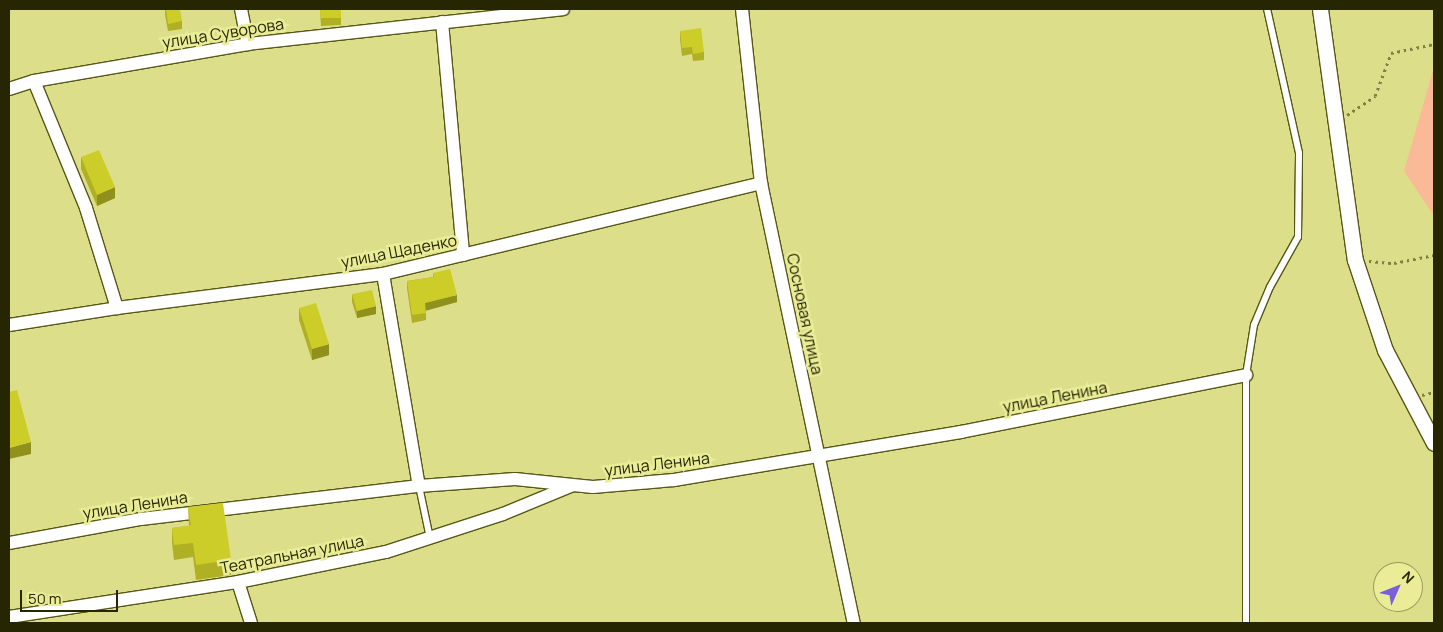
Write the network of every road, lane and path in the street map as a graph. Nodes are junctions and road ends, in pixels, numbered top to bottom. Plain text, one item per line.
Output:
1 (241, 9) edge
2 (563, 9) edge
3 (742, 9) edge
4 (1267, 9) edge
5 (1320, 9) edge
6 (521, 11) edge
7 (442, 22) junction
8 (248, 44) junction
9 (1434, 44) edge
10 (34, 81) junction
11 (9, 89) edge
12 (1334, 124) junction
13 (761, 184) junction
14 (1434, 254) edge
15 (463, 255) junction
16 (1356, 260) junction
17 (383, 274) junction
18 (117, 308) junction
19 (9, 325) edge
20 (1246, 375) junction
21 (1434, 444) edge
22 (818, 456) junction
23 (419, 486) junction
24 (571, 486) junction
25 (430, 538) junction
26 (9, 543) edge
27 (238, 582) junction
28 (9, 617) edge
29 (250, 623) edge
30 (854, 623) edge
31 (1246, 623) edge

1 - 8 street
2 - 6 street, улица Суворова
3 - 13 street, Сосновая улица
4 - 20 lane
5 - 12 street
6 - 7 street, улица Суворова
7 - 8 street, улица Суворова
7 - 15 street
8 - 10 street, улица Суворова
9 - 12 path
10 - 11 street, улица Суворова
10 - 18 street
12 - 16 street
13 - 15 street, улица Щаденко
13 - 22 street, Сосновая улица
14 - 16 path
15 - 17 street, улица Щаденко
16 - 21 street
17 - 18 street, улица Щаденко
17 - 23 street
18 - 19 street, улица Щаденко
20 - 22 street, улица Ленина
20 - 31 lane
22 - 24 street, улица Ленина
22 - 30 street, Сосновая улица
23 - 24 street, улица Ленина
23 - 25 lane
23 - 26 street, улица Ленина
24 - 25 street, Театральная улица
25 - 27 street, Театральная улица
27 - 28 street, Театральная улица
27 - 29 street

